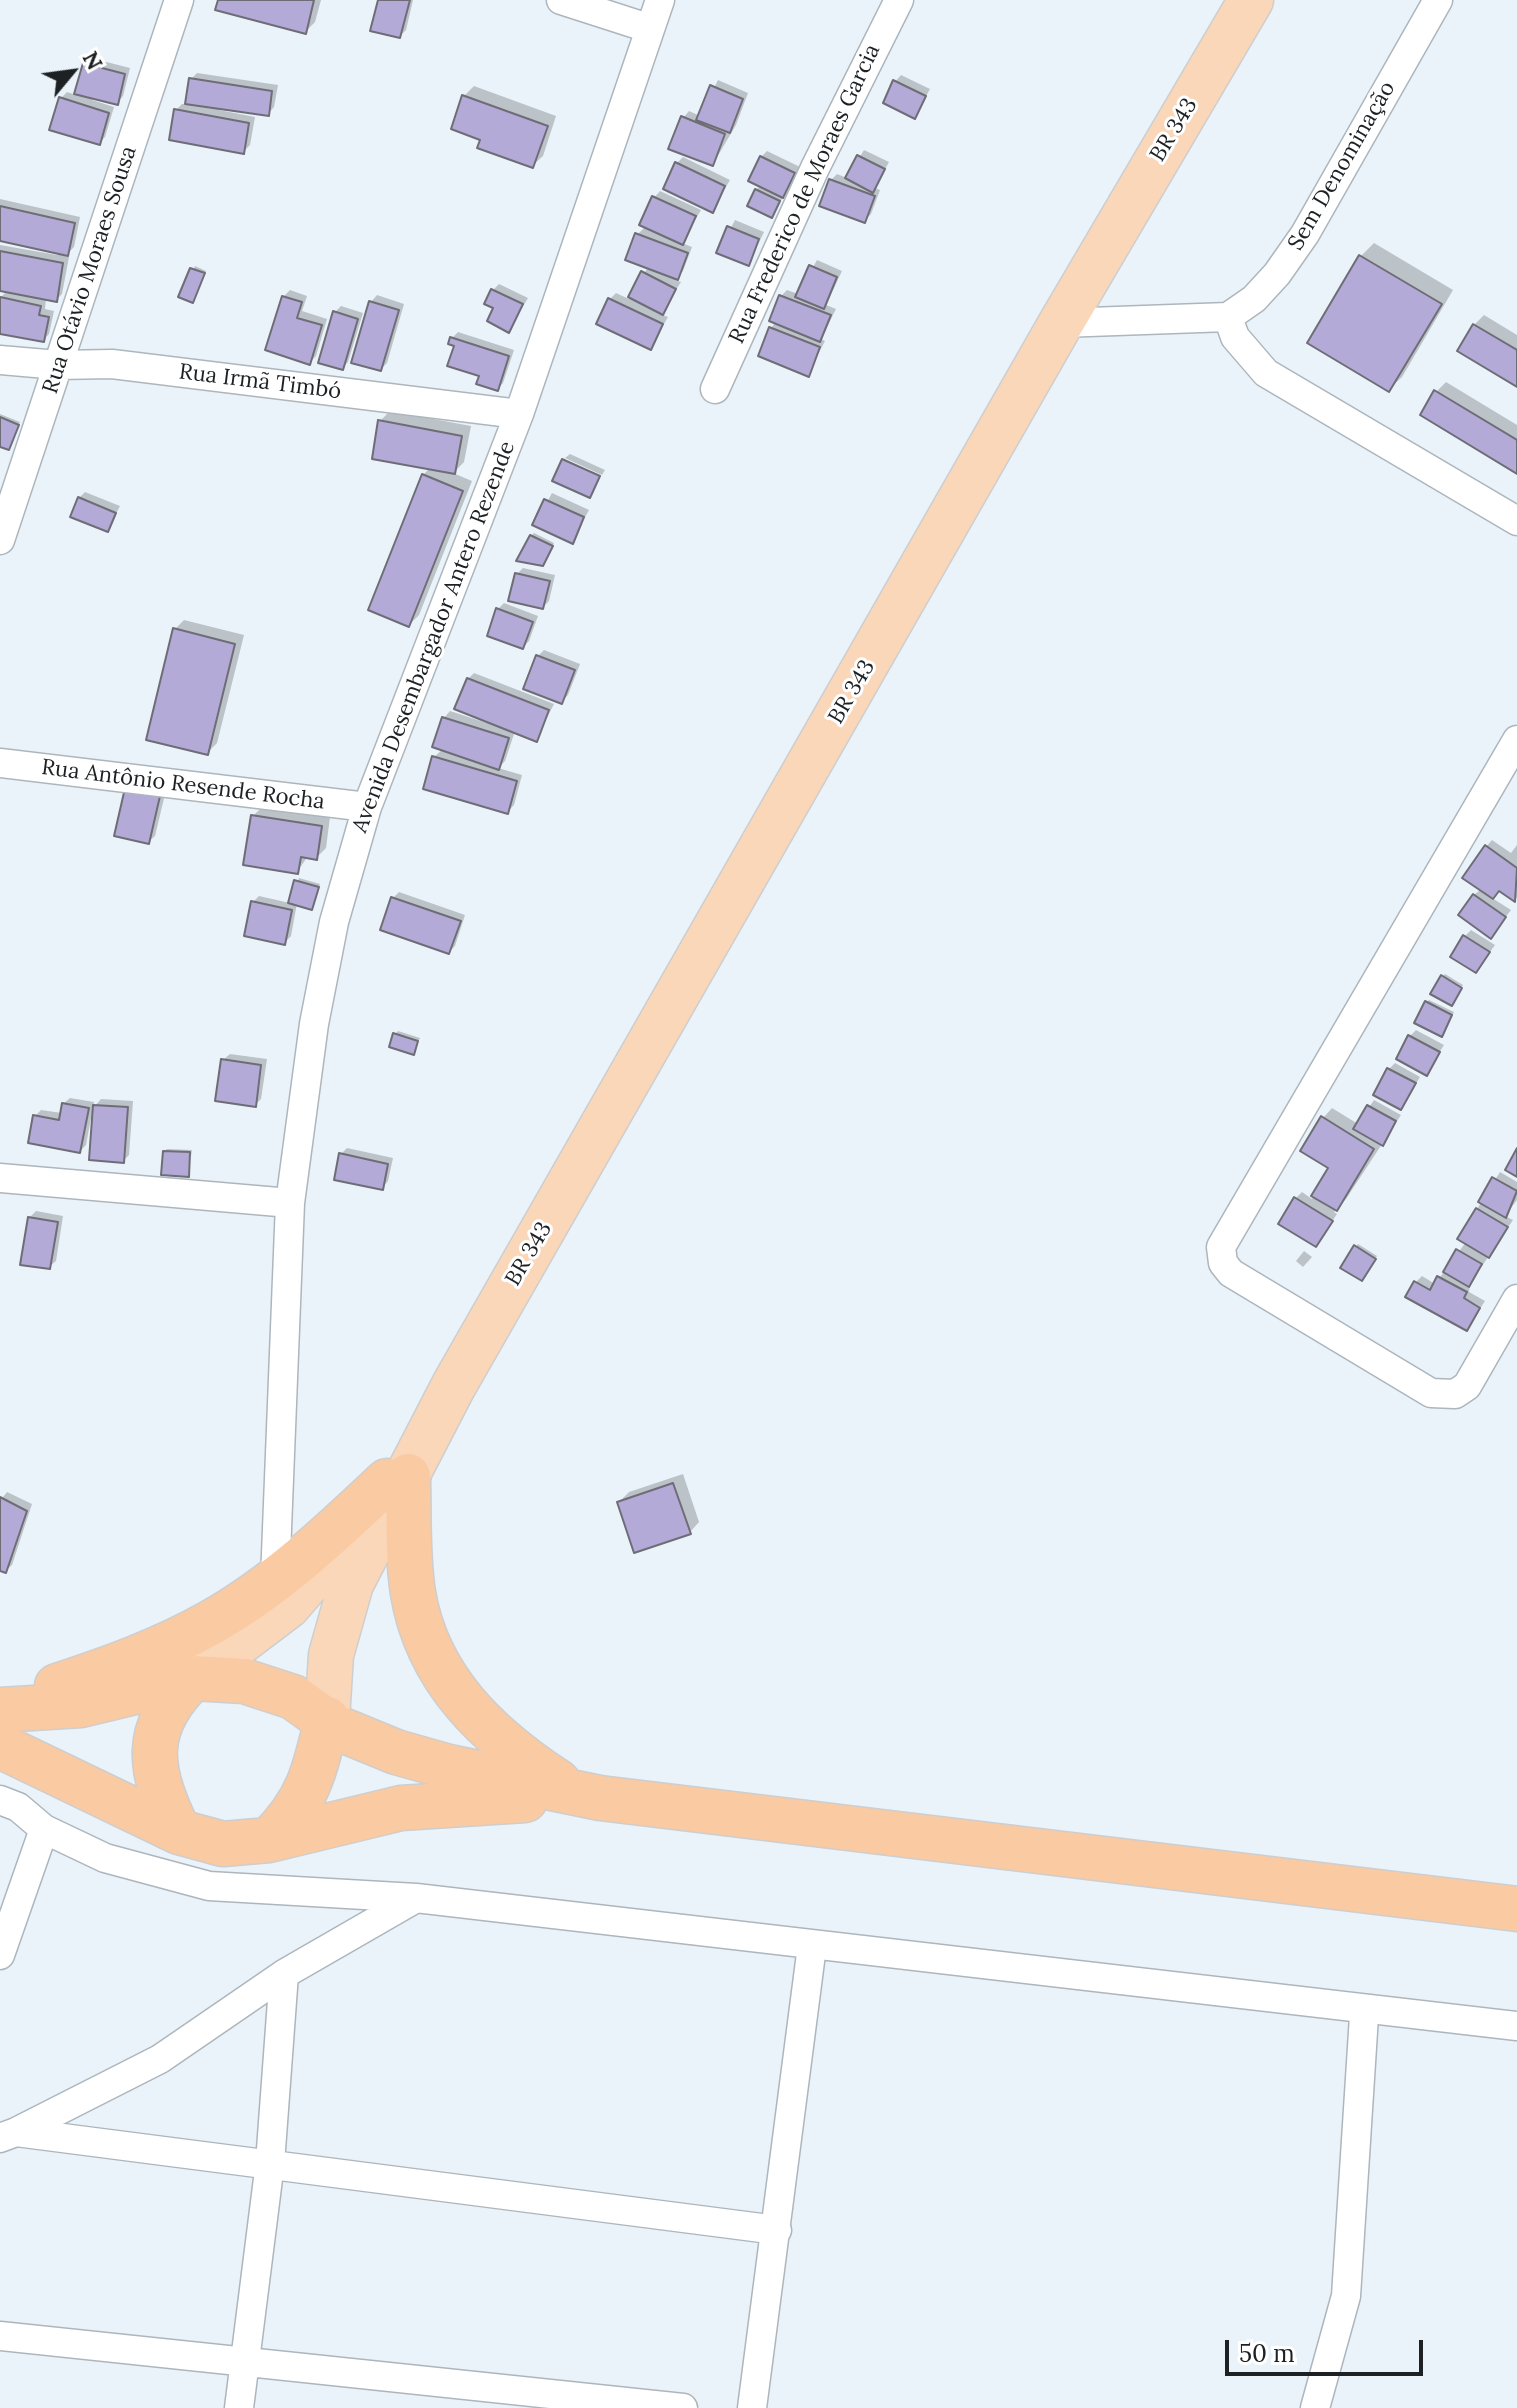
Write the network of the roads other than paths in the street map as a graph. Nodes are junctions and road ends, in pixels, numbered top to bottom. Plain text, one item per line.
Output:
1 (179, 0) edge
2 (561, 0) edge
3 (660, 0) edge
4 (899, 0) edge
5 (1251, 0) edge
6 (1438, 0) edge
7 (648, 28) junction
8 (1228, 317) junction
9 (1061, 323) junction
10 (0, 360) edge
11 (58, 365) junction
12 (715, 389) dead end
13 (519, 414) junction
14 (1517, 521) edge
15 (0, 540) edge
16 (1517, 740) edge
17 (0, 763) edge
18 (367, 807) junction
19 (0, 1178) edge
20 (290, 1203) junction
21 (1517, 1299) edge
22 (398, 1478) junction
23 (275, 1579) junction
24 (193, 1678) junction
25 (0, 1708) edge
26 (327, 1719) junction
27 (0, 1746) edge
28 (586, 1795) junction
29 (0, 1800) edge
30 (44, 1829) junction
31 (179, 1832) junction
32 (269, 1840) junction
33 (416, 1898) junction
34 (1517, 1909) edge
35 (812, 1946) junction
36 (0, 1955) edge
37 (284, 1974) junction
38 (1364, 2016) dead end
39 (1517, 2026) edge
40 (8, 2135) edge
41 (270, 2163) junction
42 (777, 2230) junction
43 (0, 2336) edge
44 (244, 2362) junction
45 (239, 2408) edge
46 (683, 2408) edge
47 (752, 2408) edge
48 (1315, 2408) edge

1 - 11 street, Rua Otávio Moraes Sousa
2 - 7 street
3 - 7 street, Avenida Desembargador Antero Rezende
4 - 12 street, Rua Frederico de Moraes Garcia
5 - 9 main road, BR 343
6 - 8 street, Sem Denominação
7 - 13 street, Avenida Desembargador Antero Rezende
8 - 9 street
8 - 14 street
9 - 22 main road, BR 343
10 - 11 street, Rua Irmã Timbó
11 - 13 street, Rua Irmã Timbó
11 - 15 street, Rua Otávio Moraes Sousa
13 - 18 street, Avenida Desembargador Antero Rezende
16 - 21 street
17 - 18 street, Rua Antônio Resende Rocha
18 - 20 street, Avenida Desembargador Antero Rezende
19 - 20 street
20 - 23 street, Avenida Desembargador Antero Rezende
22 - 23 highway
22 - 24 main road
22 - 26 main road
22 - 28 highway
23 - 25 highway
24 - 25 highway
24 - 26 highway
24 - 31 highway
26 - 28 highway
26 - 32 highway
27 - 31 highway
28 - 32 highway
28 - 34 highway
29 - 30 street
30 - 33 street
30 - 36 street
31 - 32 highway
33 - 35 street
33 - 37 street
35 - 39 street
35 - 42 street
37 - 40 street
37 - 41 street
38 - 48 street
40 - 41 street
41 - 42 street
41 - 44 street
42 - 47 street
43 - 44 street
44 - 45 street
44 - 46 street

